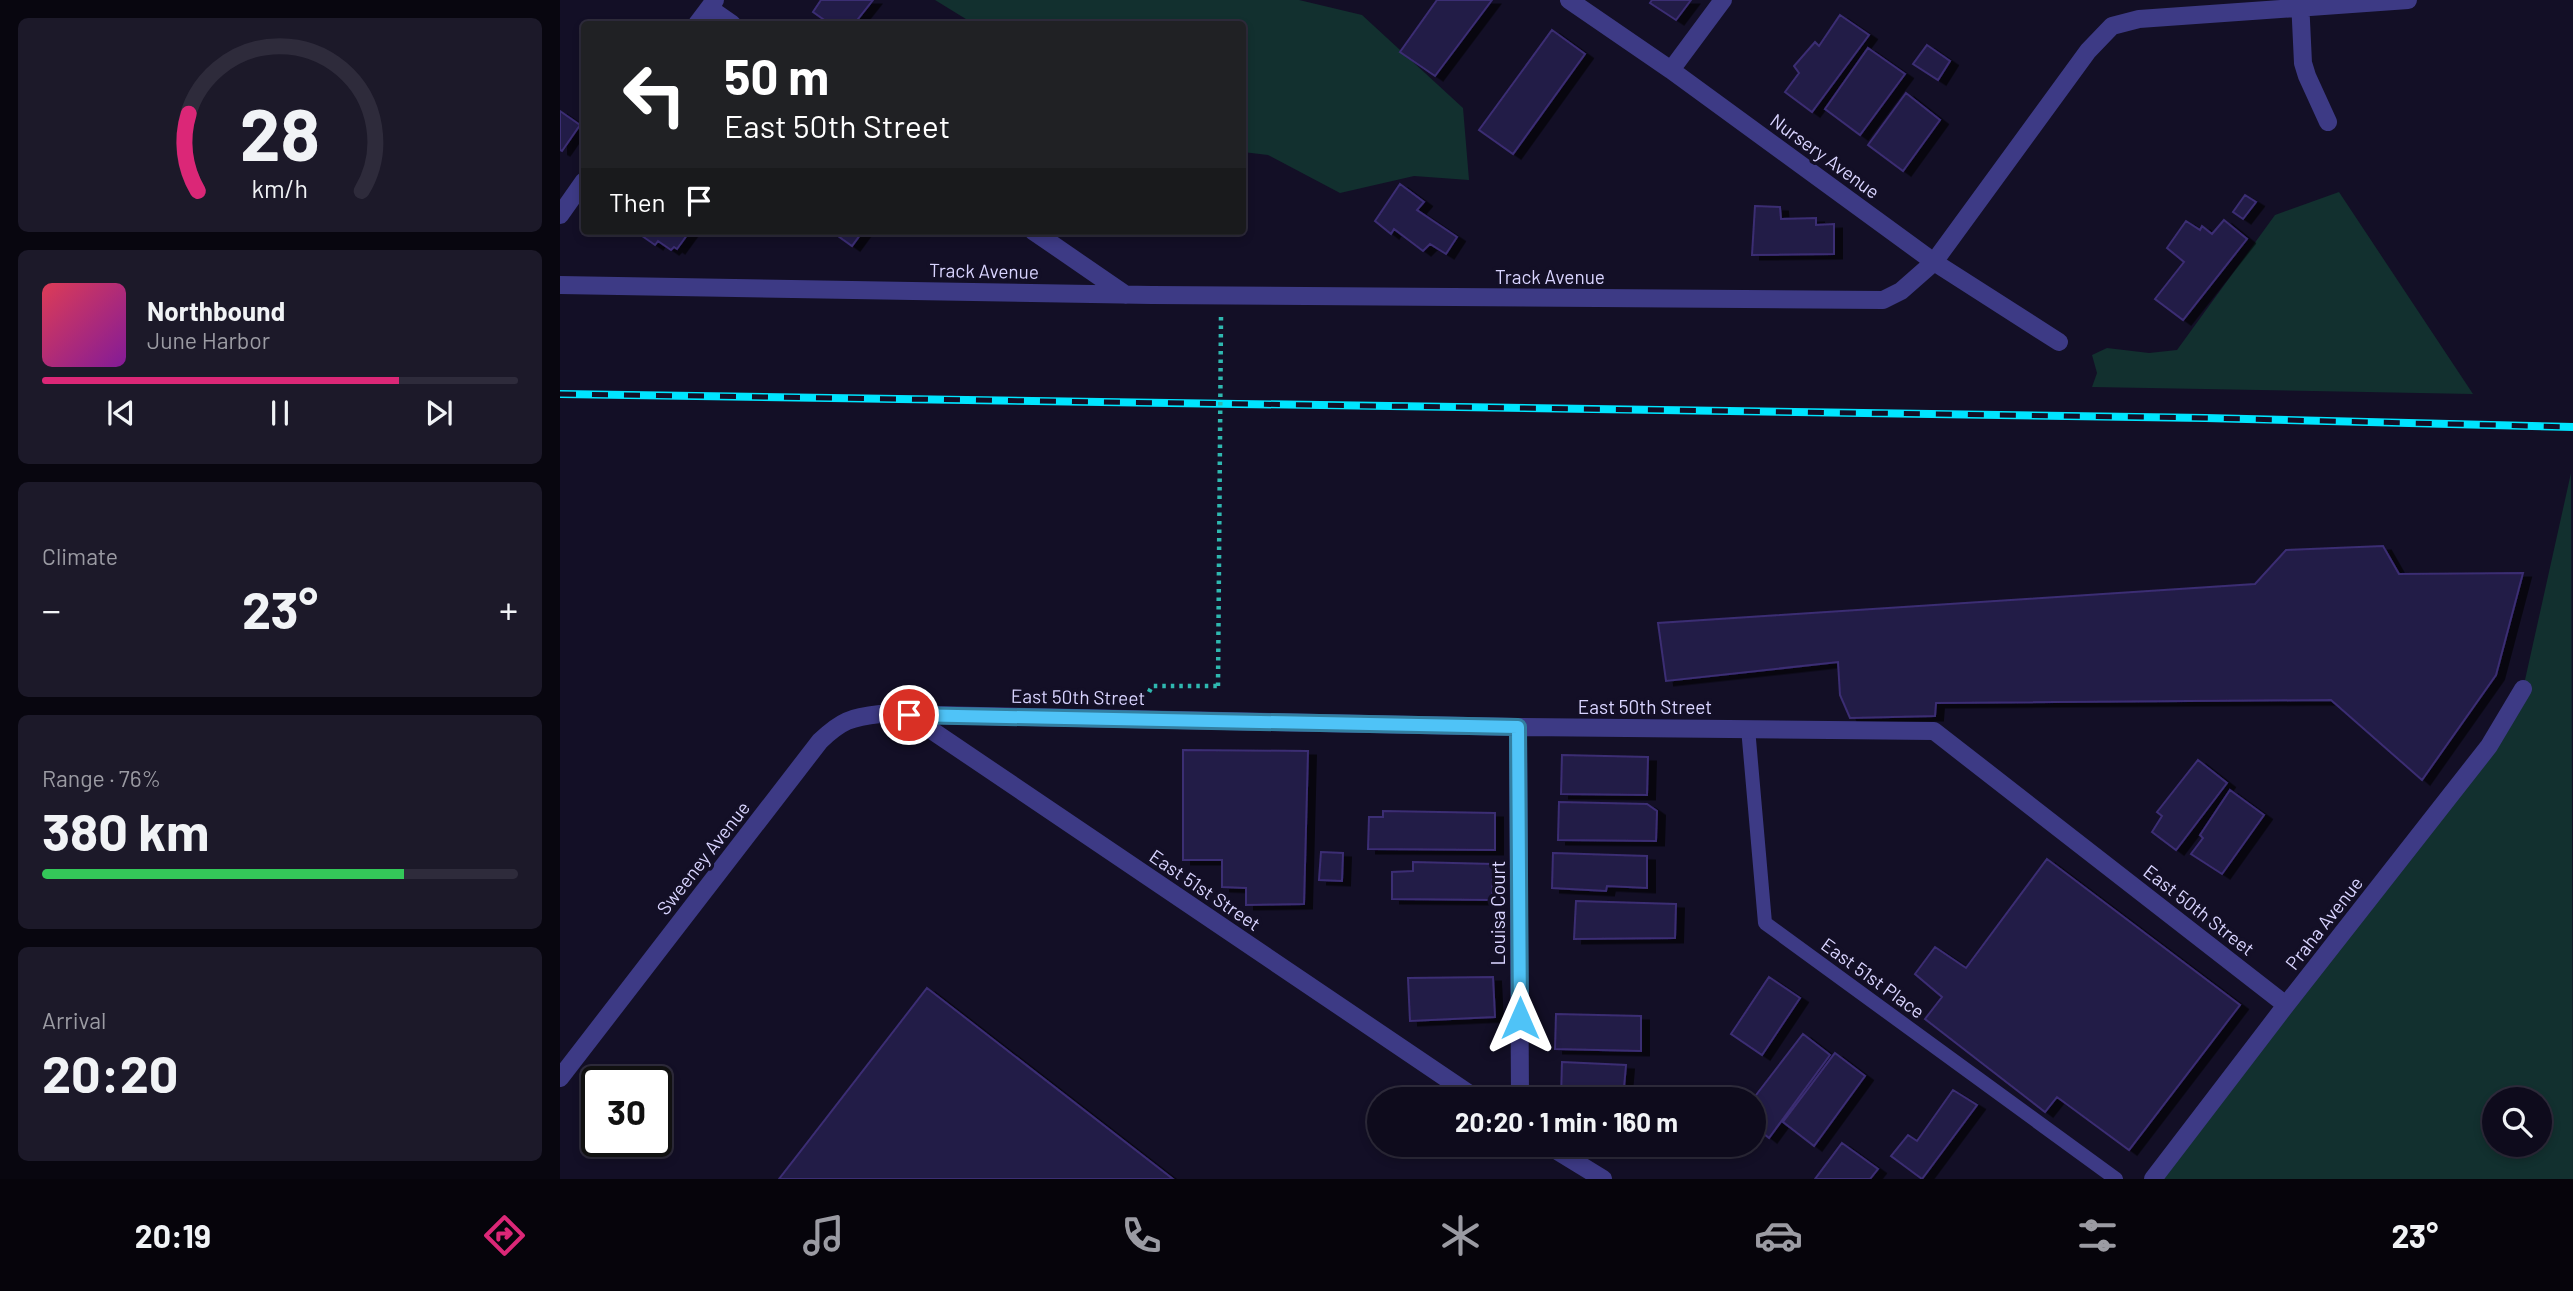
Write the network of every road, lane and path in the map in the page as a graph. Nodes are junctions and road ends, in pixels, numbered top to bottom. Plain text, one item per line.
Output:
1 (1569, 0) edge
2 (1723, 0) edge
3 (2408, 0) edge
4 (712, 4) edge
5 (2300, 4) edge
6 (699, 21) edge
7 (730, 21) edge
8 (1671, 70) junction
9 (2328, 121) dead end
10 (581, 185) edge
11 (560, 215) edge
12 (1039, 235) edge
13 (1934, 262) junction
14 (560, 285) edge
15 (1125, 295) junction
16 (1221, 316) dead end
17 (2059, 341) dead end
18 (1152, 686) dead end
19 (2523, 689) dead end
20 (909, 715) junction
21 (1518, 727) junction
22 (1748, 728) junction
23 (2286, 1005) junction
24 (560, 1078) edge
25 (1459, 1087) edge
26 (1520, 1087) edge
27 (1567, 1157) edge
28 (1603, 1179) edge
29 (2116, 1179) edge
30 (2153, 1179) edge

1 - 8 street, Nursery Avenue
2 - 8 street
3 - 5 street, Track Avenue
4 - 6 street
4 - 7 street
5 - 9 street
5 - 13 street, Track Avenue
8 - 13 street, Nursery Avenue
10 - 11 street
12 - 15 street
13 - 15 street, Track Avenue
13 - 17 street, Nursery Avenue
14 - 15 street, Track Avenue
16 - 18 path, bridge
19 - 23 street, Praha Avenue
20 - 21 street, East 50th Street
20 - 24 street, Sweeney Avenue
20 - 25 street, East 51st Street
21 - 22 street, East 50th Street
21 - 26 street, Louisa Court
22 - 23 street, East 50th Street
22 - 29 lane, East 51st Place
23 - 30 street, Praha Avenue
27 - 28 street

